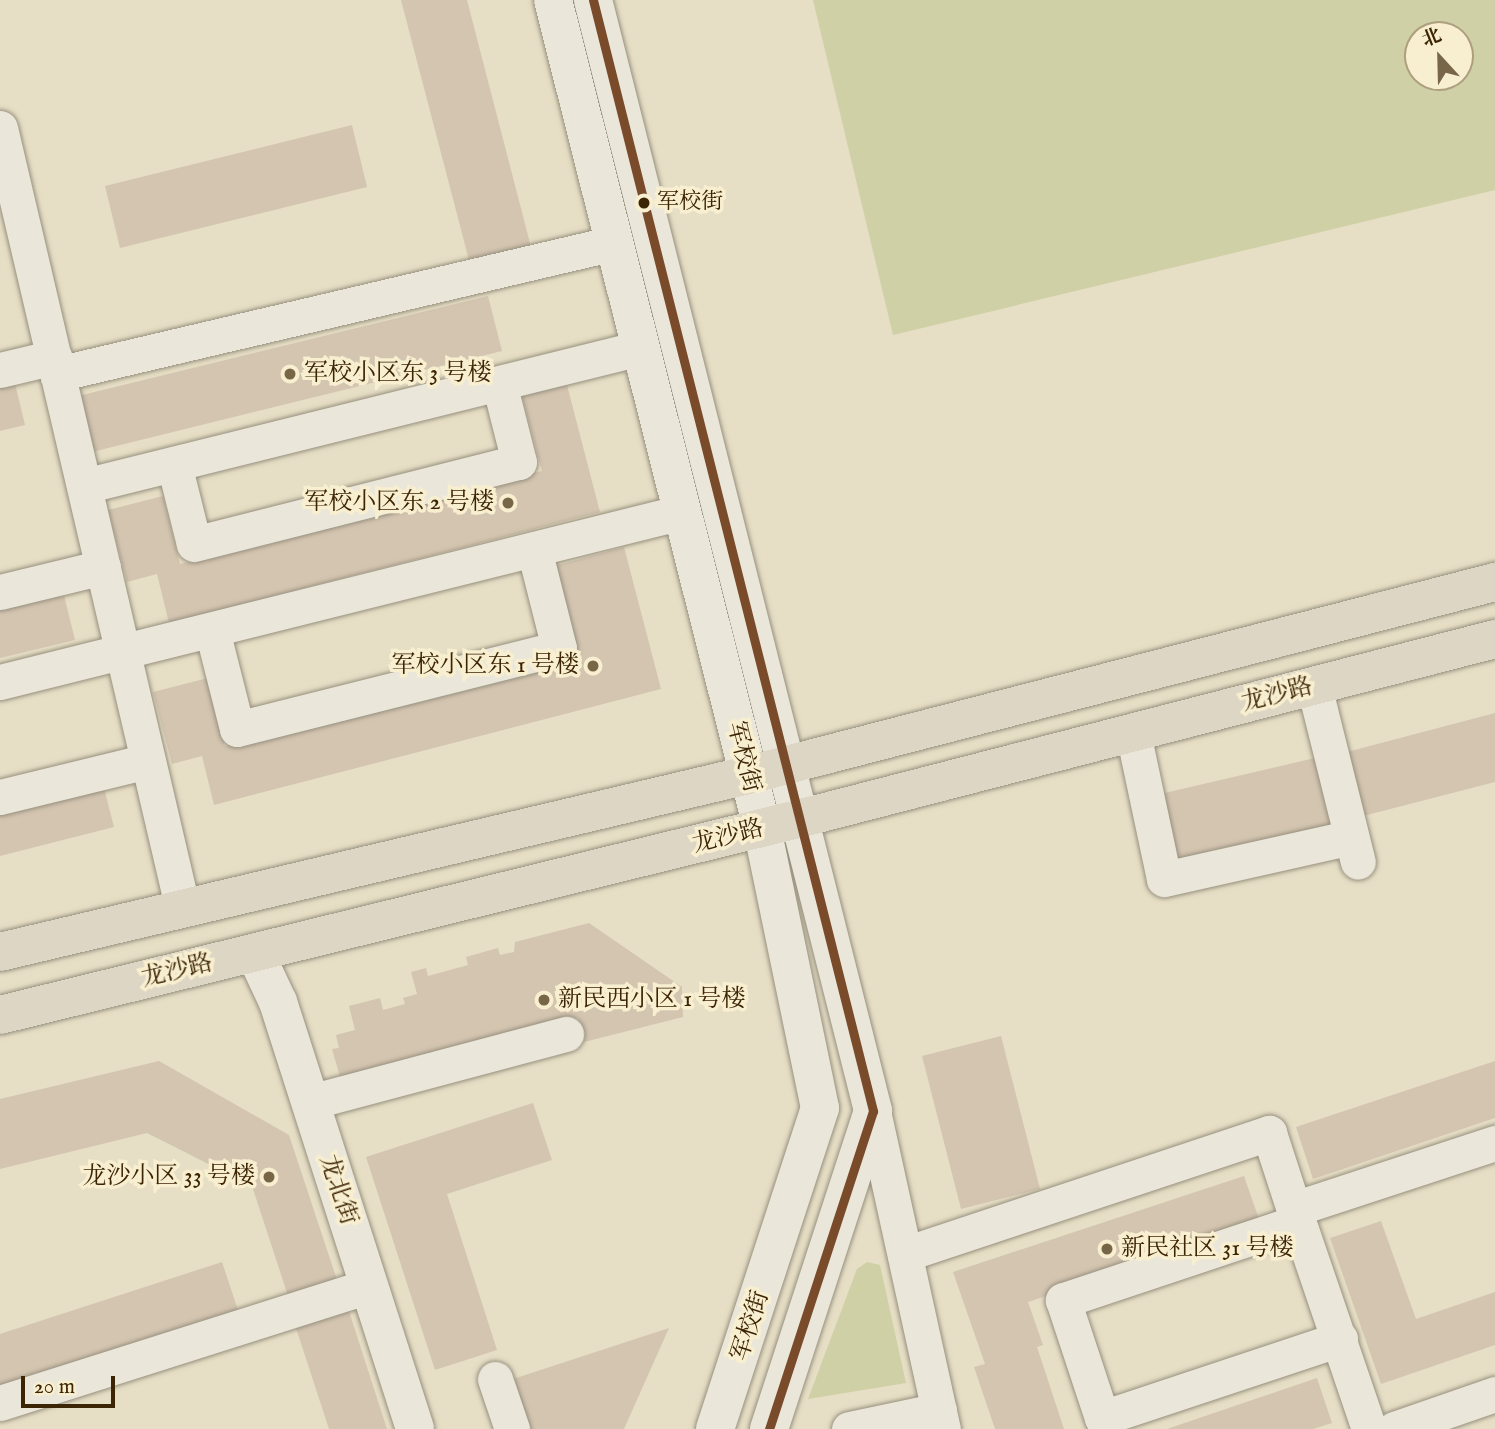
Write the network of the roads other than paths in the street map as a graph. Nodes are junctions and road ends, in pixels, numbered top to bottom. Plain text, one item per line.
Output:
1 (553, 0) edge
2 (593, 0) edge
3 (0, 128) edge
4 (614, 243) junction
5 (640, 348) junction
6 (56, 365) junction
7 (0, 370) edge
8 (499, 383) junction
9 (174, 464) junction
10 (84, 486) junction
11 (682, 512) junction
12 (534, 549) junction
13 (103, 568) junction
14 (1495, 582) edge
15 (0, 592) edge
16 (212, 630) junction
17 (1495, 639) edge
18 (122, 652) junction
19 (0, 682) edge
20 (1314, 686) junction
21 (1133, 733) junction
22 (148, 761) junction
23 (785, 766) junction
24 (748, 775) junction
25 (0, 797) edge
26 (798, 819) junction
27 (762, 828) junction
28 (182, 906) junction
29 (0, 953) edge
30 (255, 953) junction
31 (0, 1015) edge
32 (566, 1034) dead end
33 (310, 1102) junction
34 (873, 1111) junction
35 (1495, 1143) edge
36 (1294, 1209) junction
37 (905, 1254) junction
38 (369, 1286) junction
39 (1340, 1339) junction
40 (495, 1379) dead end
41 (1495, 1394) edge
42 (0, 1403) edge
43 (941, 1420) edge
44 (415, 1429) edge
45 (512, 1429) edge
46 (715, 1429) edge
47 (769, 1429) edge
48 (849, 1429) edge
49 (1369, 1429) edge
50 (1394, 1429) edge

1 - 4 main road, 军校街
2 - 23 main road, 军校街
3 - 6 street
4 - 5 main road, 军校街
4 - 6 street
5 - 8 street
5 - 11 main road, 军校街
6 - 7 street
6 - 10 street
8 - 9 street
8 - 9 street
9 - 10 street
10 - 13 street
11 - 12 street
11 - 24 main road, 军校街
12 - 16 street
12 - 16 street
13 - 15 street
13 - 18 street
14 - 23 main road
16 - 18 street
17 - 20 main road, 龙沙路
18 - 19 street
18 - 22 street
20 - 21 main road, 龙沙路
20 - 21 street
21 - 26 main road, 龙沙路
22 - 25 street
22 - 28 street
23 - 24 main road
23 - 26 main road, 军校街
24 - 27 main road, 军校街
24 - 28 main road
26 - 27 main road, 龙沙路
26 - 34 main road, 军校街
27 - 30 main road, 龙沙路
27 - 46 main road, 军校街
28 - 29 main road
30 - 31 main road, 龙沙路
30 - 33 main road, 龙北街
32 - 33 street
33 - 38 main road, 龙北街
34 - 37 street, 军校街
34 - 47 main road, 军校街
35 - 36 street
36 - 37 street
36 - 39 street
36 - 39 street
37 - 43 street, 军校街
38 - 42 street
38 - 44 main road, 龙北街
39 - 49 street
40 - 45 street
41 - 50 street
43 - 48 street

